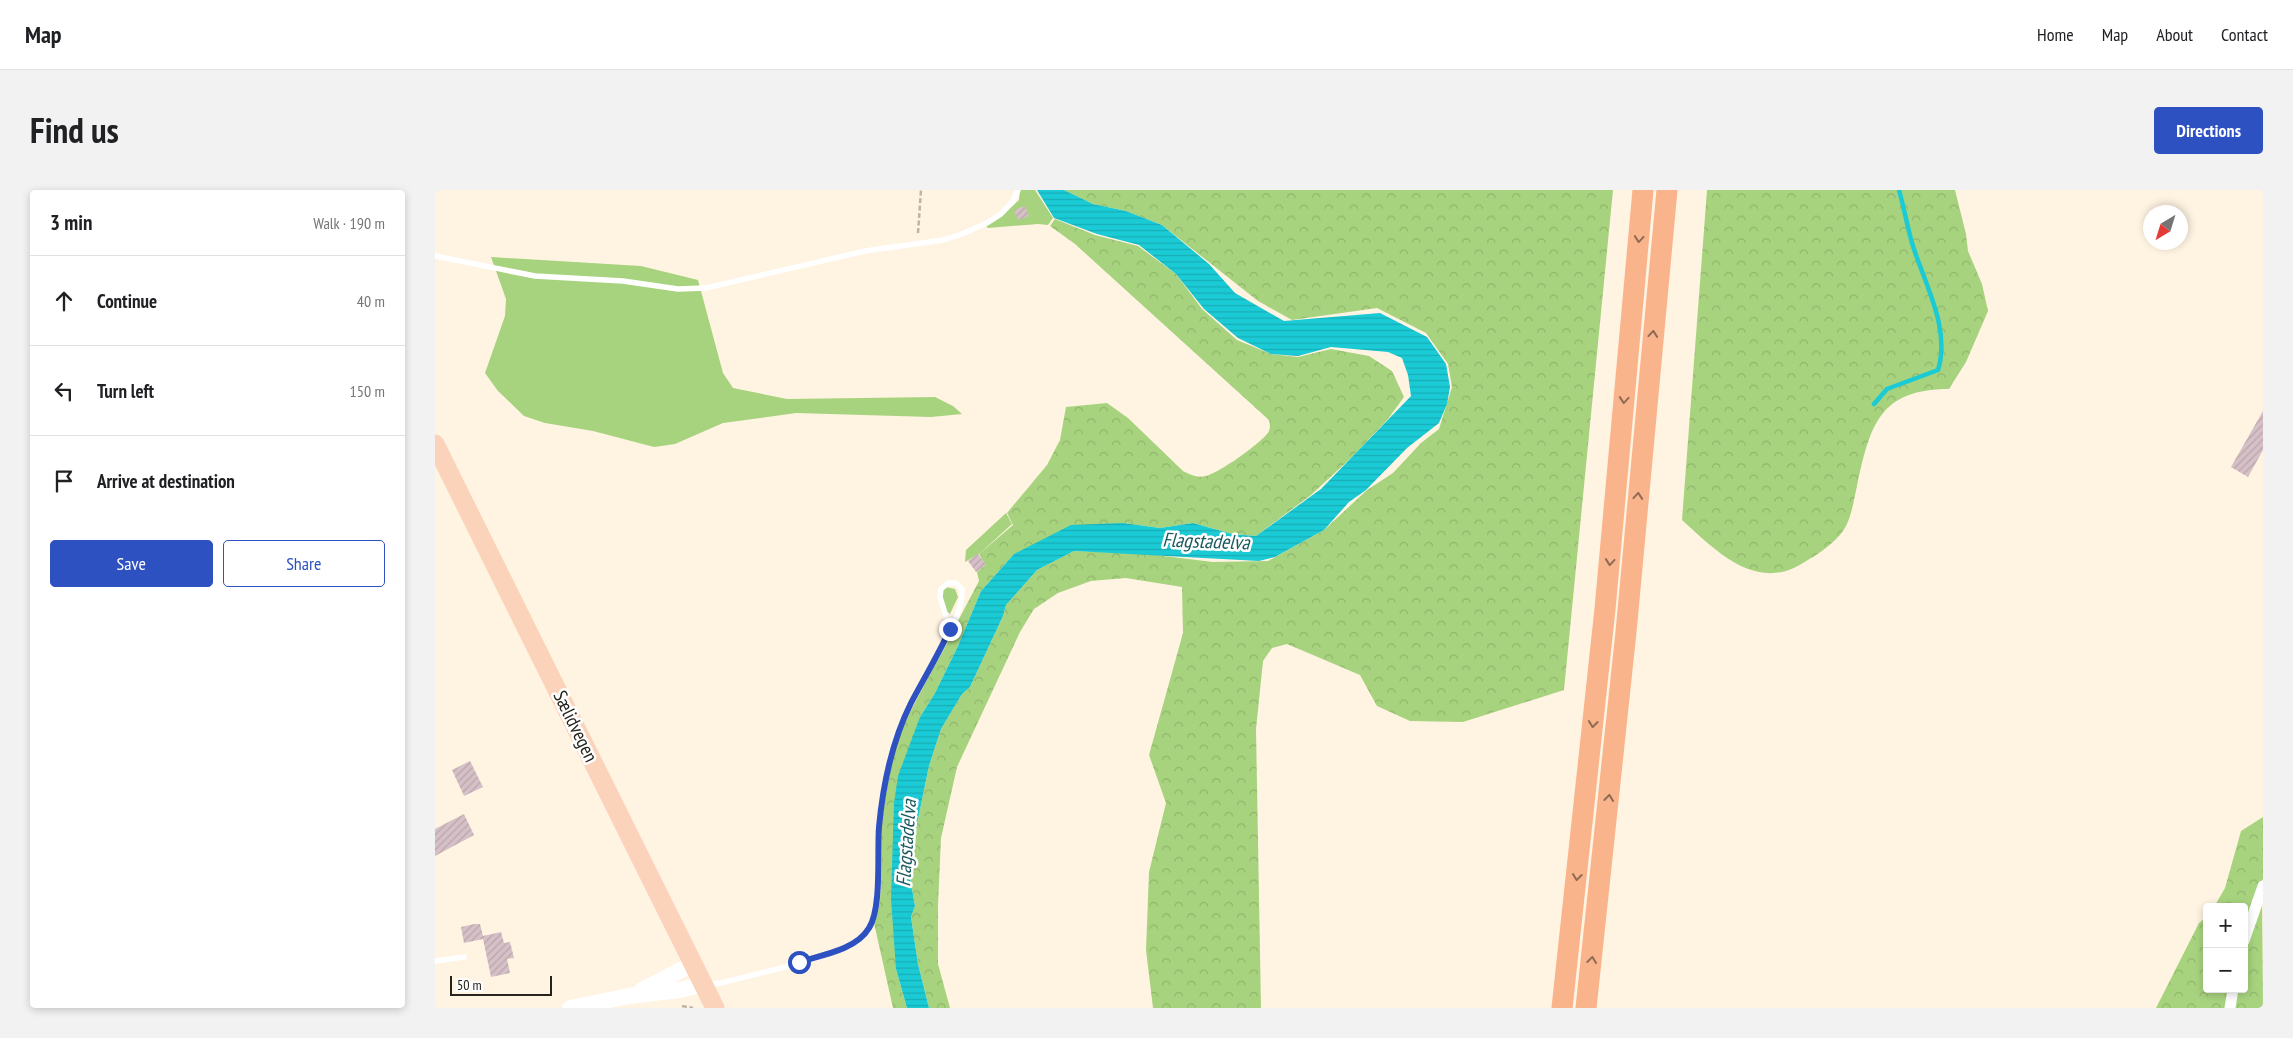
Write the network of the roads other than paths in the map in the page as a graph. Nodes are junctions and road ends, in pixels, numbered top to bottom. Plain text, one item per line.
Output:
1 (1017, 190) edge
2 (1643, 190) edge
3 (1667, 190) edge
4 (435, 256) edge
5 (435, 444) edge
6 (950, 629) junction
7 (2263, 886) edge
8 (2248, 930) edge
9 (465, 956) dead end
10 (435, 960) edge
11 (693, 964) junction
12 (703, 984) junction
13 (2232, 993) edge
14 (629, 996) junction
15 (570, 1008) edge
16 (715, 1008) edge
17 (1562, 1008) edge
18 (1586, 1008) edge
19 (2230, 1008) edge

1 - 4 lane
2 -> 17 highway
18 -> 3 highway
5 - 11 main road, Sælidvegen
6 - 6 lane
6 - 12 lane
7 - 8 street
9 - 10 lane
11 - 12 main road, Sælidvegen
11 - 14 main road
12 - 14 main road
12 - 16 main road, Sælidvegen
13 - 19 street
14 - 15 main road

